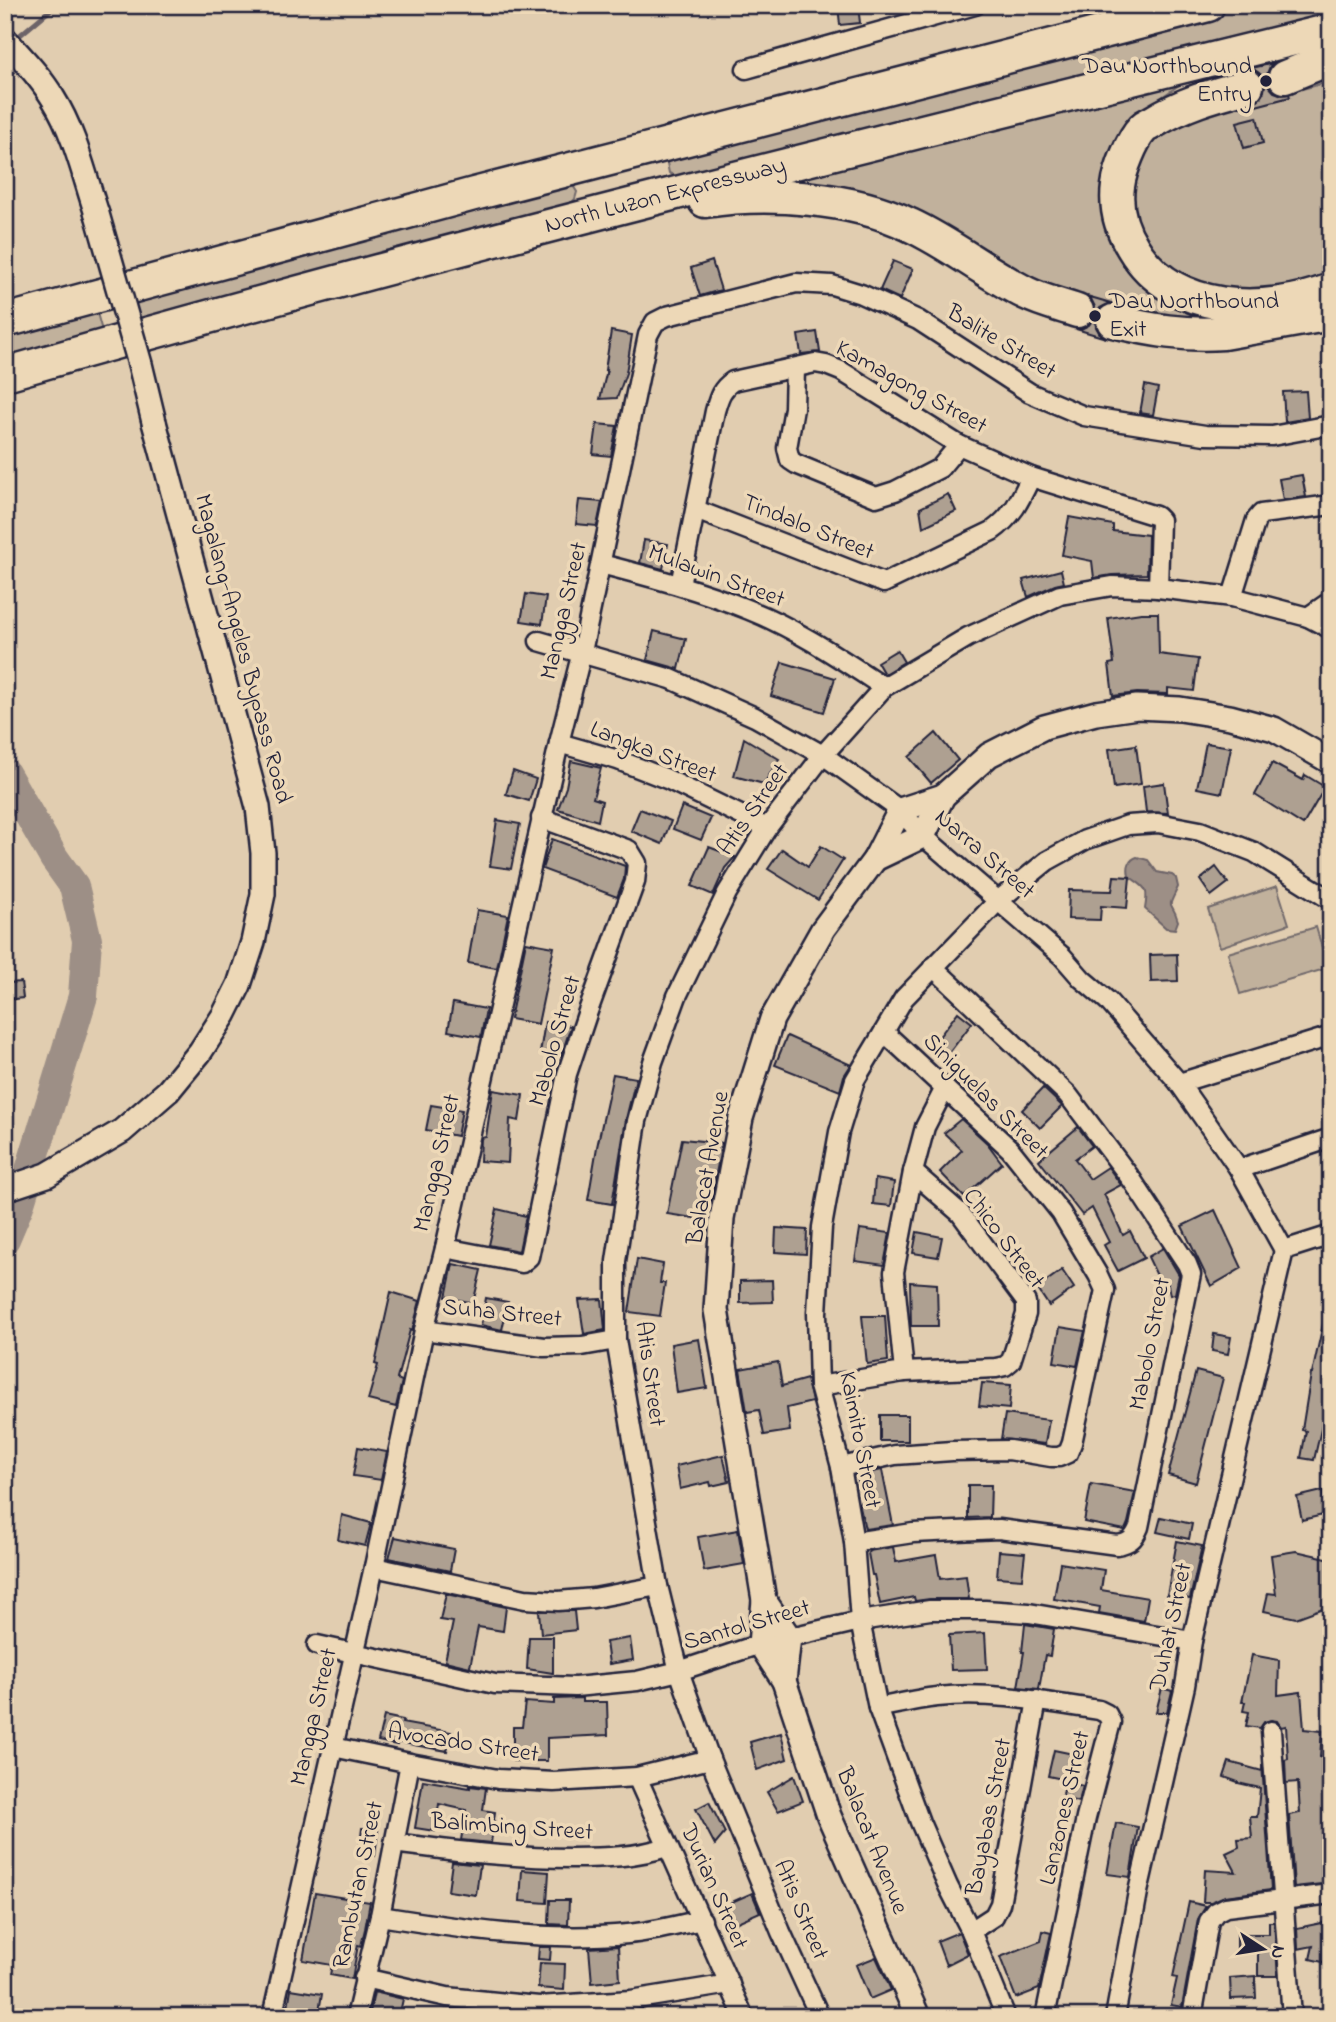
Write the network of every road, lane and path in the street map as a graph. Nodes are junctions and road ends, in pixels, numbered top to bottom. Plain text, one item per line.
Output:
1 (975, 5) edge
2 (1201, 6) edge
3 (1331, 30) edge
4 (5, 39) edge
5 (1331, 58) edge
6 (746, 69) dead end
7 (1285, 77) dead end
8 (1247, 86) dead end
9 (641, 202) junction
10 (1331, 290) edge
11 (1077, 311) dead end
12 (1331, 314) edge
13 (5, 321) edge
14 (1114, 321) dead end
15 (655, 322) joint
16 (795, 368) junction
17 (5, 374) edge
18 (1331, 425) edge
19 (959, 446) junction
20 (1031, 477) junction
21 (1331, 505) edge
22 (696, 510) junction
23 (601, 564) junction
24 (680, 585) junction
25 (1158, 588) junction
26 (1232, 597) junction
27 (1331, 601) edge
28 (1308, 617) junction
29 (1331, 629) edge
30 (539, 641) dead end
31 (582, 652) junction
32 (884, 687) junction
33 (559, 743) junction
34 (823, 755) junction
35 (1331, 762) edge
36 (943, 796) junction
37 (900, 810) junction
38 (541, 818) junction
39 (767, 828) junction
40 (923, 836) junction
41 (875, 859) junction
42 (999, 900) junction
43 (1331, 900) edge
44 (933, 967) junction
45 (884, 1032) junction
46 (1331, 1036) edge
47 (1179, 1083) junction
48 (944, 1088) junction
49 (1331, 1138) edge
50 (1239, 1169) junction
51 (913, 1172) junction
52 (5, 1189) edge
53 (1331, 1235) edge
54 (444, 1248) junction
55 (1284, 1250) junction
56 (424, 1331) junction
57 (616, 1340) junction
58 (904, 1372) junction
59 (819, 1386) junction
60 (841, 1466) junction
61 (854, 1542) junction
62 (374, 1567) junction
63 (658, 1586) junction
64 (764, 1600) junction
65 (860, 1621) junction
66 (789, 1637) junction
67 (1192, 1641) junction
68 (760, 1644) junction
69 (317, 1645) dead end
70 (354, 1654) junction
71 (679, 1671) junction
72 (784, 1681) junction
73 (1037, 1700) junction
74 (878, 1708) junction
75 (1271, 1731) dead end
76 (332, 1747) junction
77 (710, 1759) junction
78 (410, 1763) junction
79 (637, 1777) junction
80 (394, 1843) junction
81 (667, 1847) junction
82 (1331, 1894) edge
83 (1284, 1899) junction
84 (380, 1916) junction
85 (702, 1920) junction
86 (971, 1931) junction
87 (364, 1978) junction
88 (730, 1984) junction
89 (272, 2017) edge
90 (356, 2017) edge
91 (744, 2017) edge
92 (820, 2017) edge
93 (918, 2017) edge
94 (1006, 2017) edge
95 (1045, 2017) edge
96 (1115, 2017) edge
97 (1192, 2017) edge
98 (1292, 2017) edge

1 - 6 street
2 - 13 highway, North Luzon Expressway
3 - 9 highway, North Luzon Expressway
4 - 52 street, Magalang-Angeles Bypass Road, bridge
5 - 7 highway
8 - 10 highway
9 - 11 highway
9 - 17 highway, North Luzon Expressway
12 - 14 highway
15 - 18 street, Balite Street
15 - 23 street, Mangga Street
16 - 19 street, Kamagong Street
16 - 19 street
16 - 22 street, Kamagong Street
19 - 20 street, Kamagong Street
20 - 22 street, Tindalo Street
20 - 25 street, Kamagong Street
21 - 26 street
22 - 24 street, Kamagong Street
23 - 24 street, Mulawin Street
23 - 31 street, Mangga Street
24 - 32 street, Mulawin Street
25 - 26 street, Atis Street
25 - 32 street, Atis Street
26 - 28 street, Atis Street
27 - 28 street
28 - 29 street, Atis Street
30 - 31 street, Narra Street
31 - 33 street, Mangga Street
31 - 34 street, Narra Street
32 - 34 street, Atis Street
33 - 38 street, Mangga Street
33 - 39 street, Langka Street
34 - 37 street, Narra Street
34 - 39 street, Atis Street
35 - 36 street
36 - 37 street
36 - 40 street
37 - 40 street, Narra Street
37 - 41 street, Balacat Avenue
38 - 54 street, Mangga Street
38 - 54 street, Mabolo Street
39 - 57 street, Atis Street
40 - 41 street, Balacat Avenue
40 - 42 street, Narra Street
41 - 64 street, Balacat Avenue
42 - 43 street, Kaimito Street
42 - 44 street, Kaimito Street
42 - 47 street, Narra Street
44 - 45 street, Kaimito Street
44 - 61 street, Mabolo Street
45 - 48 street, Siniguelas Street
45 - 59 street, Kaimito Street
46 - 47 street
47 - 50 street, Narra Street
48 - 51 street
48 - 60 street, Siniguelas Street
49 - 50 street
50 - 55 street, Narra Street
51 - 58 street
51 - 58 street, Chico Street
53 - 55 street
54 - 56 street, Mangga Street
55 - 67 street, Duhat Street
56 - 57 street, Suha Street
56 - 62 street, Mangga Street
57 - 63 street, Atis Street
58 - 59 street, Chico Street
59 - 60 street, Kaimito Street
60 - 61 street, Kaimito Street
61 - 65 street, Kaimito Street
62 - 63 street
62 - 70 street, Mangga Street
63 - 71 street, Atis Street
64 - 66 street, Balacat Avenue
64 - 68 street, Balacat Avenue
65 - 66 street, Santol Street
65 - 67 street, Santol Street
65 - 74 street, Kaimito Street
66 - 68 street, Santol Street
66 - 72 street, Balacat Avenue
67 - 96 street, Duhat Street
68 - 71 street, Santol Street
68 - 72 street, Balacat Avenue
69 - 70 street, Santol Street
70 - 71 street, Santol Street
70 - 76 street, Mangga Street
71 - 77 street, Atis Street
72 - 93 street, Balacat Avenue
73 - 74 street, Lanzones Street
73 - 86 street, Bayabas Street
73 - 95 street, Lanzones Street
74 - 86 street, Kaimito Street
75 - 83 street
76 - 78 street, Avocado Street
76 - 89 street, Mangga Street
77 - 79 street, Avocado Street
77 - 92 street, Atis Street
78 - 79 street, Avocado Street
78 - 80 street, Rambutan Street
79 - 81 street, Durian Street
80 - 81 street, Balimbing Street
80 - 84 street, Rambutan Street
81 - 85 street, Durian Street
82 - 83 street
83 - 97 street
83 - 98 street
84 - 85 street
84 - 87 street, Rambutan Street
85 - 88 street, Durian Street
86 - 94 street, Kaimito Street
87 - 88 street
87 - 90 street, Rambutan Street
88 - 91 street, Durian Street

